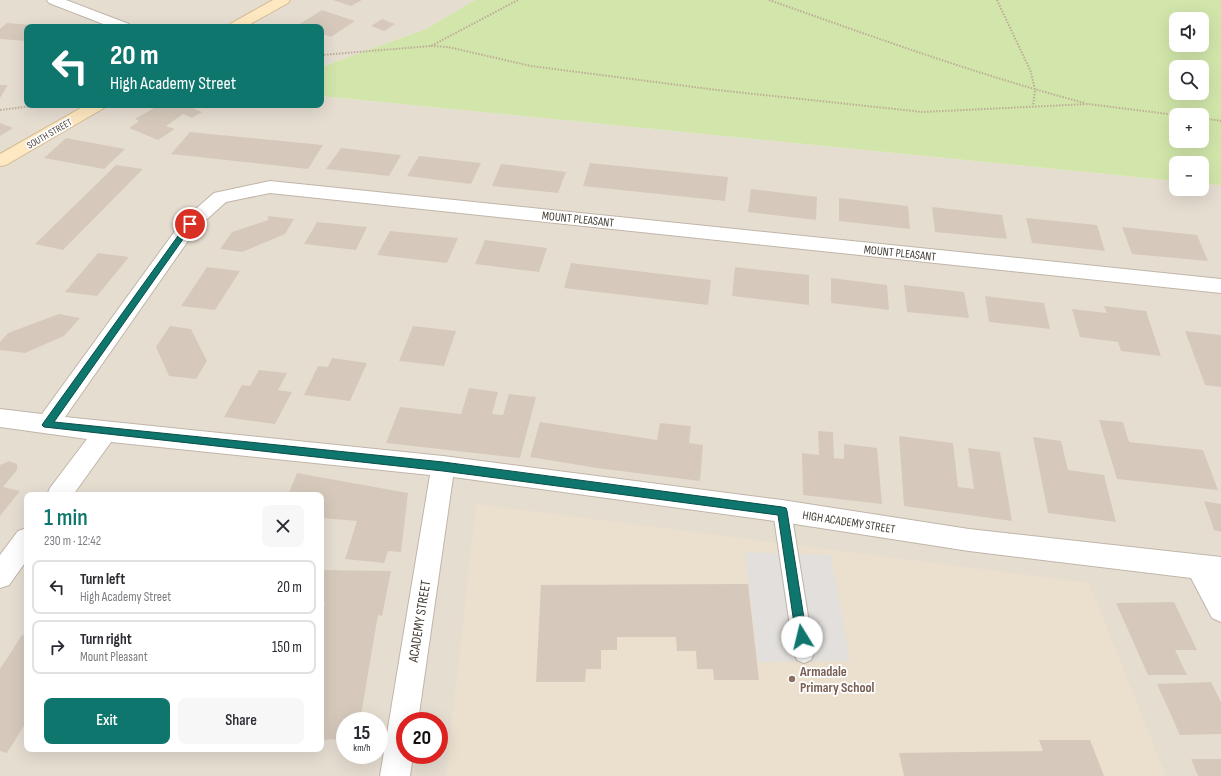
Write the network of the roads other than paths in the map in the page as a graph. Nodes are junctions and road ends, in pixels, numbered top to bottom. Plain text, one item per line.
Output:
1 (54, 0) edge
2 (283, 0) edge
3 (116, 24) edge
4 (240, 24) edge
5 (93, 108) edge
6 (0, 161) edge
7 (1221, 286) edge
8 (0, 418) edge
9 (47, 425) junction
10 (105, 432) junction
11 (443, 466) junction
12 (61, 492) edge
13 (782, 511) junction
14 (24, 543) edge
15 (1210, 568) edge
16 (0, 576) edge
17 (1221, 609) edge
18 (804, 653) dead end
19 (395, 776) edge

1 - 3 street
2 - 4 main road
5 - 6 main road, SOUTH STREET
7 - 9 street, MOUNT PLEASANT
8 - 9 street, HIGH ACADEMY STREET
9 - 10 street, HIGH ACADEMY STREET
10 - 11 street, HIGH ACADEMY STREET
10 - 12 street
11 - 13 street, HIGH ACADEMY STREET
11 - 19 street, ACADEMY STREET
13 - 15 street, HIGH ACADEMY STREET
13 - 18 lane
14 - 16 street
15 - 17 street

